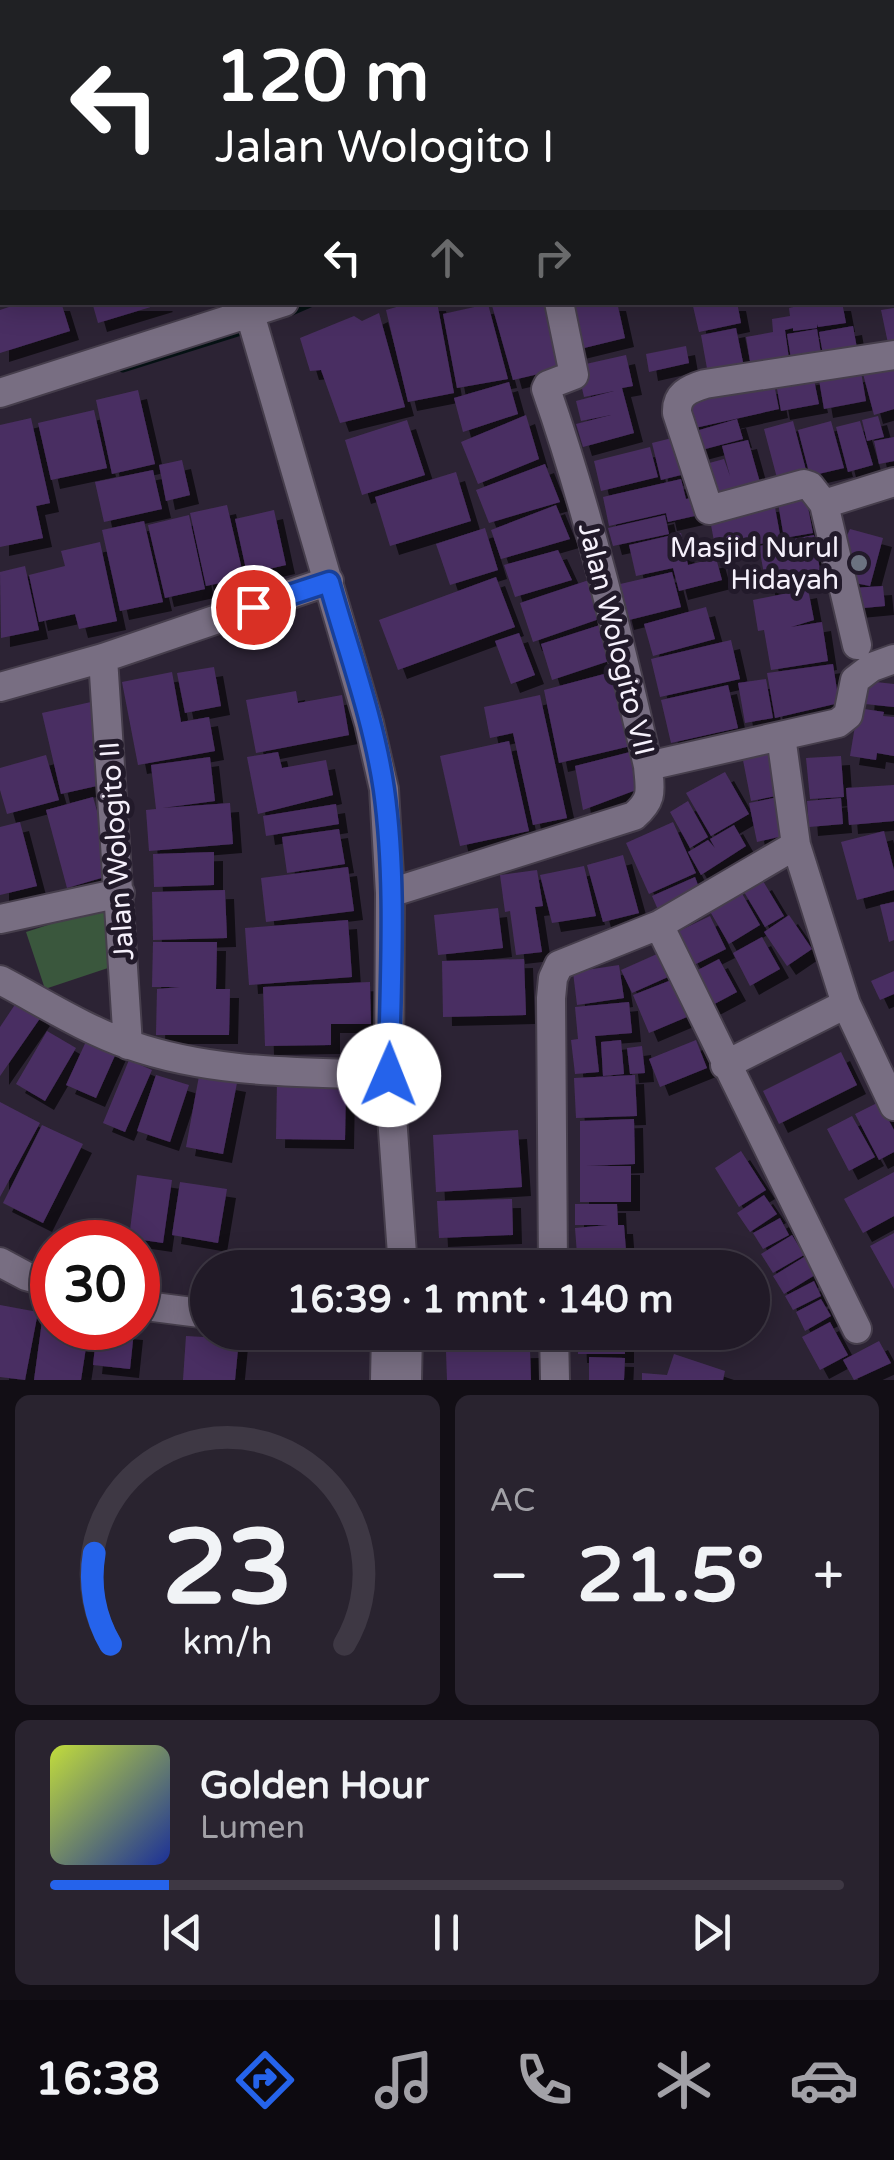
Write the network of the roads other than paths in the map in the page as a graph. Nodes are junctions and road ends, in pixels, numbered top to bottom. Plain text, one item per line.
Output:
1 (276, 305) edge
2 (559, 305) edge
3 (250, 314) junction
4 (894, 355) edge
5 (0, 393) edge
6 (894, 482) edge
7 (824, 504) junction
8 (329, 582) junction
9 (858, 644) dead end
10 (102, 658) junction
11 (894, 659) edge
12 (0, 687) edge
13 (780, 736) junction
14 (648, 766) junction
15 (796, 845) junction
16 (120, 893) junction
17 (390, 893) junction
18 (0, 918) edge
19 (659, 925) junction
20 (0, 980) edge
21 (846, 1004) junction
22 (128, 1045) junction
23 (725, 1065) junction
24 (389, 1075) junction
25 (894, 1106) edge
26 (401, 1250) edge
27 (553, 1250) edge
28 (0, 1262) edge
29 (30, 1277) edge
30 (160, 1308) edge
31 (190, 1312) edge
32 (857, 1329) dead end
33 (388, 1350) edge
34 (396, 1350) edge
35 (554, 1350) edge
36 (385, 1380) edge
37 (408, 1380) edge
38 (554, 1380) edge

1 - 3 street
2 - 14 street, Jalan Wologito VII
3 - 5 street
3 - 8 street
4 - 7 street
6 - 7 street
7 - 9 street
8 - 10 street
8 - 17 street
10 - 12 street
10 - 16 street, Jalan Wologito II
11 - 13 street
13 - 14 street
13 - 15 street
14 - 17 street, Jalan Wologito VII
15 - 19 street
15 - 21 street
16 - 18 street
16 - 22 street, Jalan Wologito II
17 - 24 street
19 - 23 street
19 - 27 street
20 - 22 street
21 - 23 street
21 - 25 street
22 - 24 street
23 - 32 street
24 - 26 street
28 - 29 street
30 - 31 street
33 - 36 street
34 - 37 street
35 - 38 street

